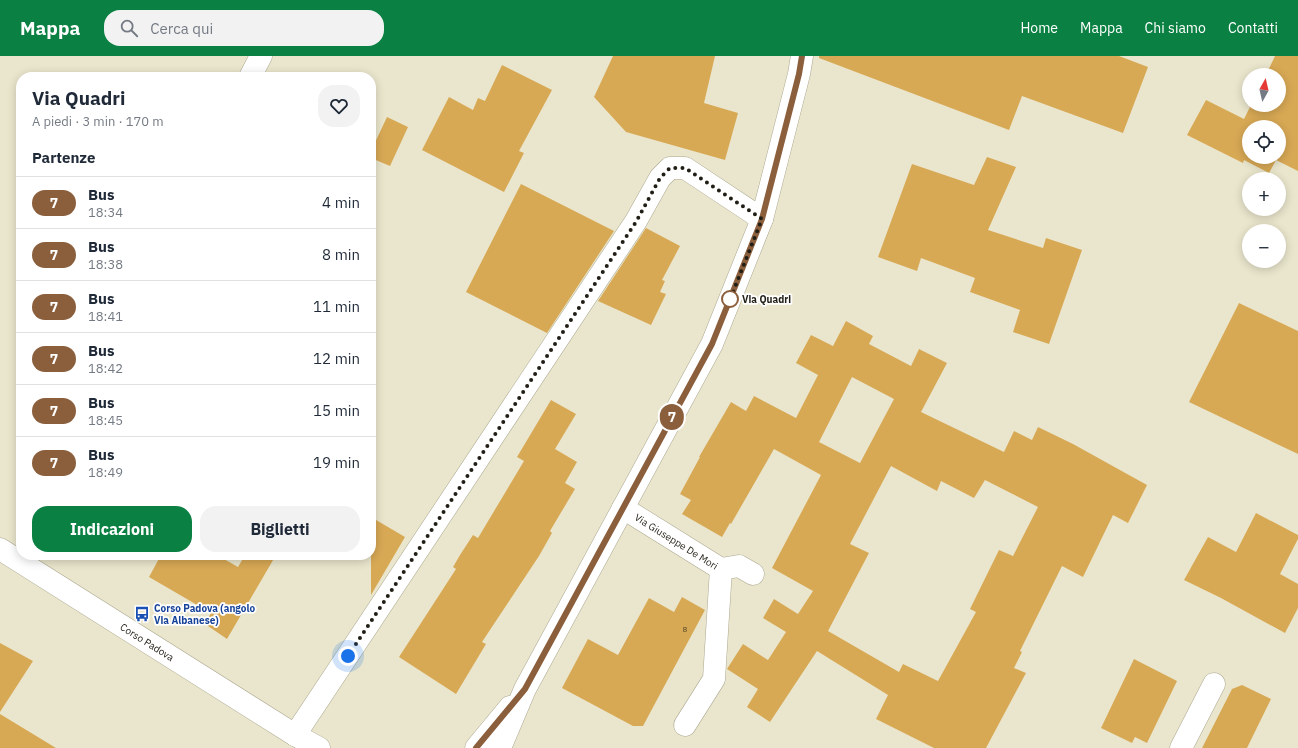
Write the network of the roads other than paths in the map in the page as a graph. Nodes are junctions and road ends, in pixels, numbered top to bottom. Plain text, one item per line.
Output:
1 (261, 56) edge
2 (802, 56) edge
3 (253, 72) edge
4 (762, 219) junction
5 (623, 508) junction
6 (28, 560) edge
7 (721, 569) junction
8 (753, 574) dead end
9 (1214, 684) dead end
10 (525, 689) junction
11 (685, 725) dead end
12 (300, 741) edge
13 (319, 748) edge
14 (476, 748) edge
15 (500, 748) edge
16 (1181, 748) edge

1 - 3 street
2 - 4 street
4 - 5 street
4 - 12 street
5 - 7 street, Via Giuseppe De Mori
5 - 10 street
6 - 12 street, Corso Padova
7 - 8 street, Via Giuseppe De Mori
7 - 11 street
9 - 16 street
10 - 14 street
10 - 15 street
12 - 13 street, Corso Padova

